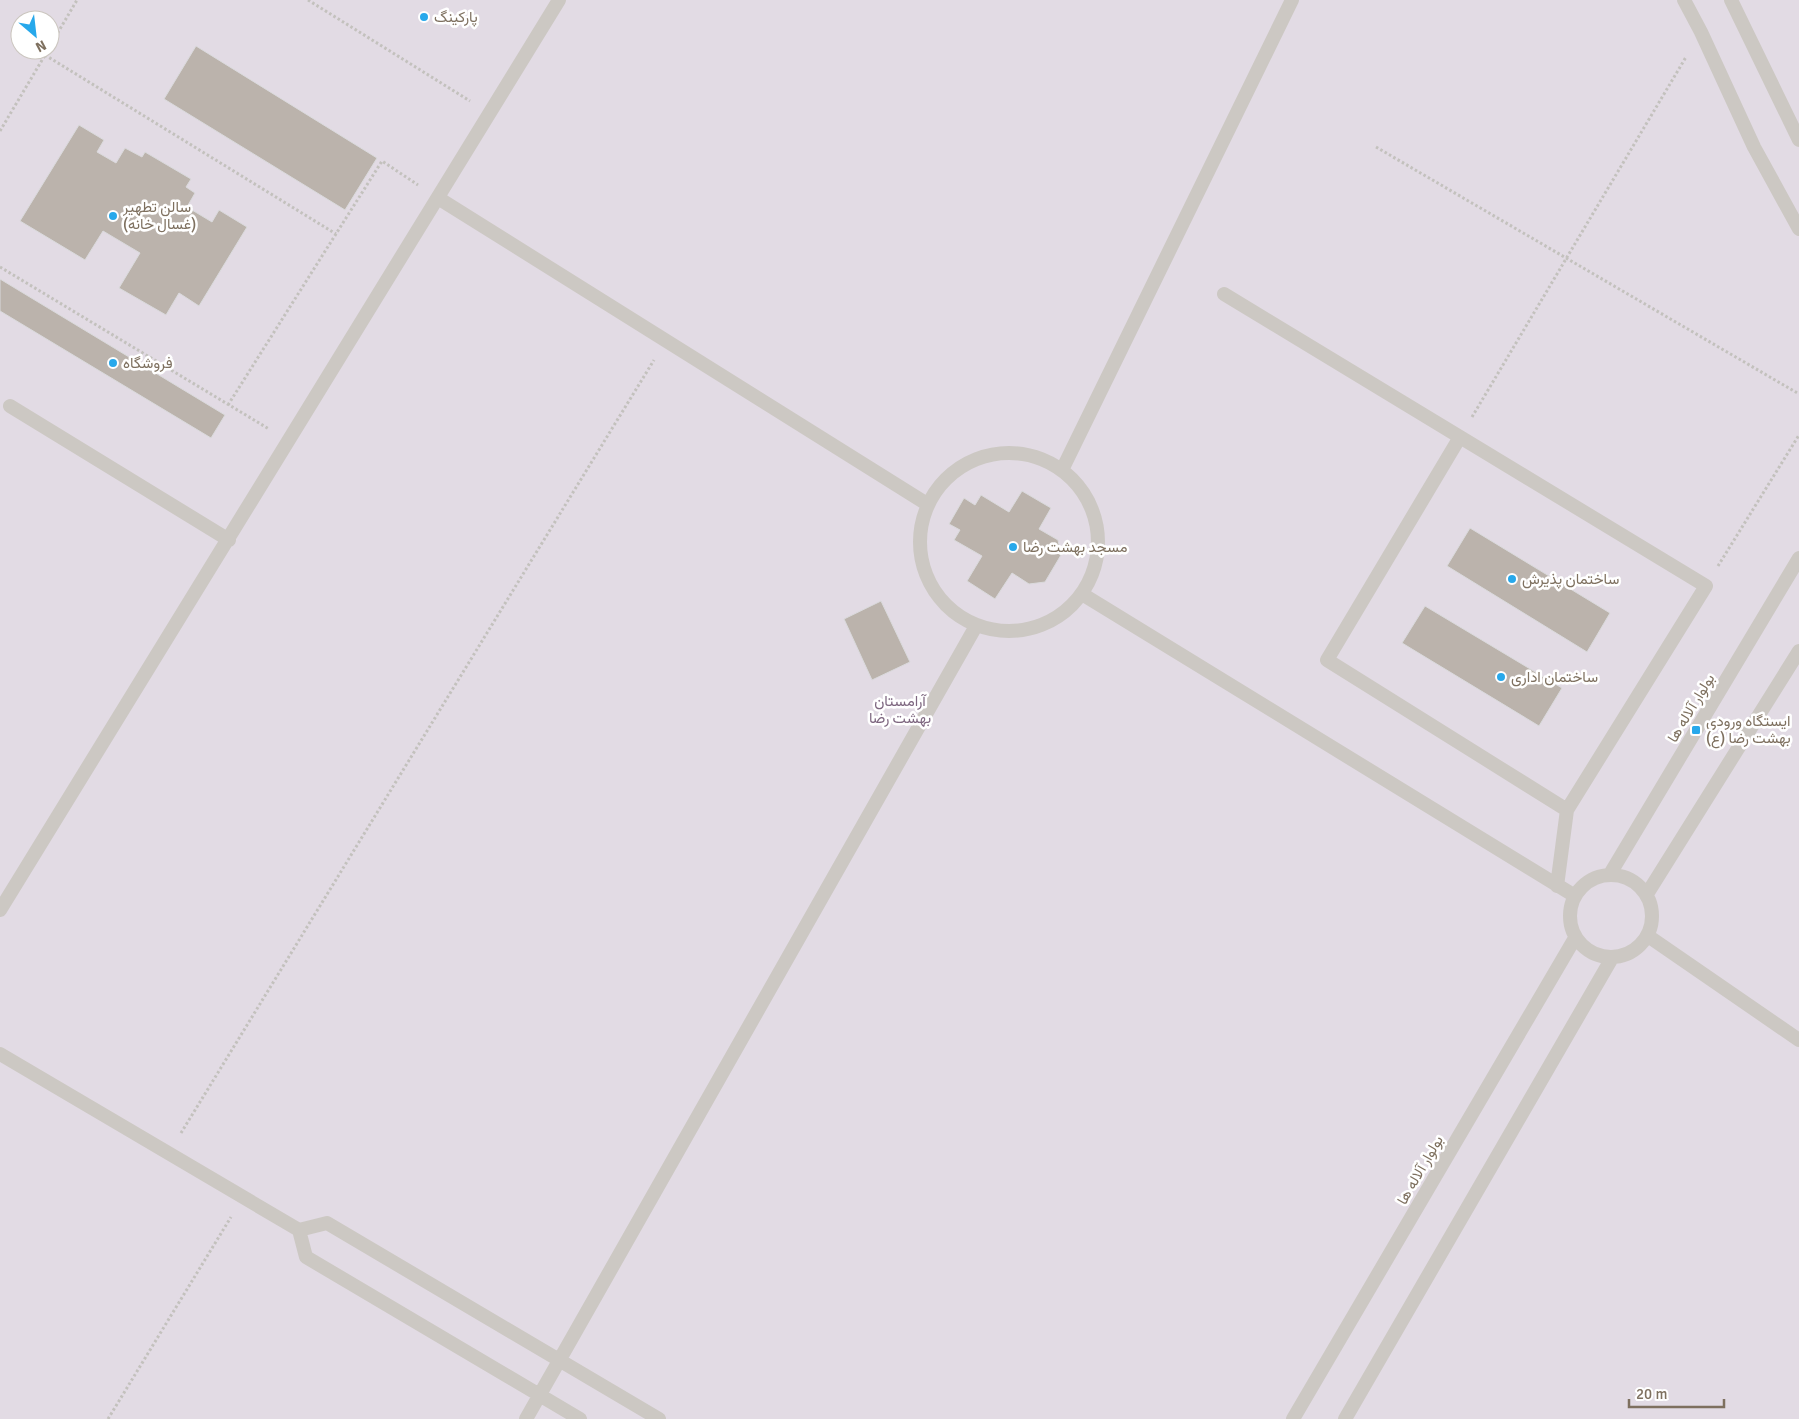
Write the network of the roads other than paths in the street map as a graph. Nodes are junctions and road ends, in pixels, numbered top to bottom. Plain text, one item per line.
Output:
1 (559, 0) edge
2 (1292, 0) edge
3 (1684, 0) edge
4 (1731, 0) edge
5 (1799, 140) edge
6 (438, 198) junction
7 (1799, 229) edge
8 (1224, 294) dead end
9 (10, 406) dead end
10 (1460, 437) junction
11 (1062, 470) junction
12 (927, 504) junction
13 (229, 540) junction
14 (1799, 558) edge
15 (1082, 594) junction
16 (976, 626) junction
17 (1799, 651) edge
18 (1567, 810) junction
19 (1610, 874) junction
20 (1557, 886) junction
21 (1647, 894) junction
22 (1575, 896) junction
23 (0, 910) edge
24 (1648, 936) junction
25 (1575, 938) junction
26 (1612, 958) junction
27 (1799, 1040) edge
28 (0, 1054) edge
29 (300, 1230) junction
30 (559, 1360) junction
31 (539, 1395) junction
32 (526, 1419) edge
33 (580, 1419) edge
34 (659, 1419) edge
35 (1293, 1419) edge
36 (1345, 1419) edge

1 - 6 lane
2 - 11 lane
3 - 7 lane
4 - 5 lane
6 - 12 lane
6 - 13 lane
8 - 10 lane
9 - 13 lane
10 - 18 lane
10 - 18 lane
11 - 12 lane
11 - 15 lane
12 - 16 lane
13 - 23 lane
14 - 19 lane, بولوار آلاله ها
15 - 16 lane
15 - 20 lane
16 - 30 lane
17 - 21 lane
18 - 20 lane
19 - 21 lane
19 - 22 lane
20 - 22 lane
21 - 24 lane
22 - 25 lane
24 - 26 lane
24 - 27 lane
25 - 26 lane
25 - 35 lane, بولوار آلاله ها
26 - 36 lane
28 - 29 lane
29 - 30 lane
29 - 31 lane
30 - 31 lane
30 - 34 lane
31 - 32 lane
31 - 33 lane

